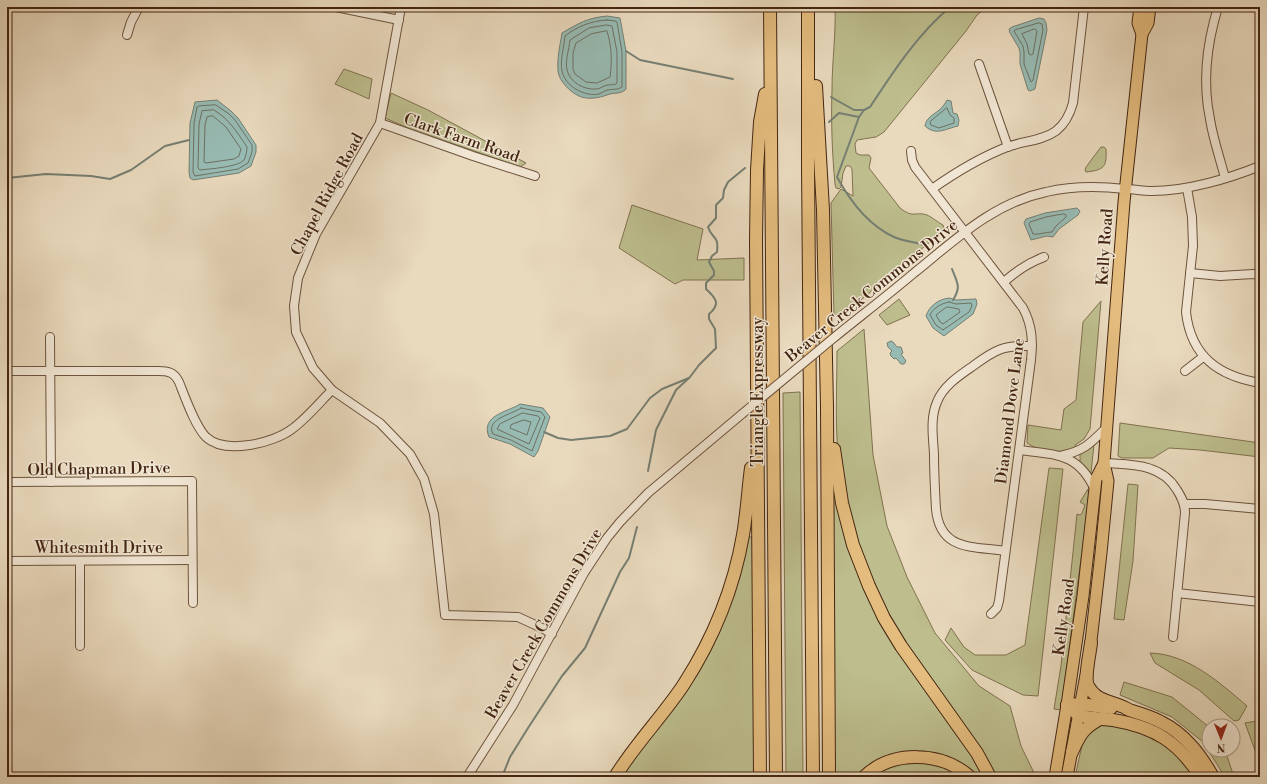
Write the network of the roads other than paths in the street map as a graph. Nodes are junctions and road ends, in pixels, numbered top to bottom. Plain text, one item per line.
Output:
1 (139, 7) edge
2 (338, 7) edge
3 (401, 7) edge
4 (770, 7) edge
5 (808, 7) edge
6 (1084, 7) edge
7 (1140, 7) edge
8 (1150, 7) edge
9 (1218, 7) edge
10 (399, 20) junction
11 (1142, 34) junction
12 (127, 35) dead end
13 (809, 44) junction
14 (979, 64) dead end
15 (770, 69) junction
16 (380, 123) junction
17 (1008, 147) junction
18 (911, 151) dead end
19 (1260, 166) edge
20 (535, 176) dead end
21 (1225, 178) junction
22 (1187, 188) junction
23 (932, 189) junction
24 (1125, 189) junction
25 (964, 232) junction
26 (1044, 257) dead end
27 (1190, 273) junction
28 (1260, 275) edge
29 (1004, 282) junction
30 (50, 337) dead end
31 (1032, 346) junction
32 (1203, 356) junction
33 (7, 371) edge
34 (51, 371) junction
35 (1185, 371) dead end
36 (1260, 383) edge
37 (332, 390) junction
38 (827, 407) junction
39 (1107, 428) junction
40 (757, 433) junction
41 (1020, 450) junction
42 (1060, 456) junction
43 (1104, 463) junction
44 (7, 482) edge
45 (52, 482) junction
46 (1095, 490) junction
47 (1185, 504) junction
48 (1260, 509) edge
49 (1005, 551) junction
50 (192, 560) junction
51 (7, 561) edge
52 (80, 561) junction
53 (1178, 593) junction
54 (1260, 602) edge
55 (193, 603) dead end
56 (991, 614) dead end
57 (552, 634) junction
58 (1173, 637) dead end
59 (1091, 643) junction
60 (80, 646) dead end
61 (1068, 705) junction
62 (1080, 709) junction
63 (1130, 710) junction
64 (1102, 718) junction
65 (1072, 752) junction
66 (467, 777) edge
67 (615, 777) edge
68 (760, 777) edge
69 (776, 777) edge
70 (813, 777) edge
71 (829, 777) edge
72 (864, 777) edge
73 (970, 777) edge
74 (990, 777) edge
75 (1055, 777) edge
76 (1067, 777) edge
77 (1201, 777) edge
78 (1213, 777) edge

1 - 12 street
2 - 10 street
3 - 10 street, Chapel Ridge Road
4 - 15 highway, Triangle Expressway
5 - 13 highway
6 - 17 street
7 - 11 main road, Kelly Road
8 - 11 main road, Kelly Road
9 - 21 street
10 - 16 street, Chapel Ridge Road
11 - 24 main road, Kelly Road
13 - 38 highway
13 - 70 highway
14 - 17 street
15 - 40 highway
15 - 69 highway, Triangle Expressway
16 - 20 street, Clark Farm Road
16 - 37 street, Chapel Ridge Road
17 - 23 street
18 - 23 street, Diamond Dove Lane
19 - 21 street, Beaver Creek Commons Drive
21 - 22 street, Beaver Creek Commons Drive
22 - 24 street, Beaver Creek Commons Drive
22 - 27 street
23 - 25 street, Diamond Dove Lane
24 - 25 street, Beaver Creek Commons Drive
24 - 39 main road, Kelly Road
25 - 29 street, Diamond Dove Lane
25 - 57 street, Beaver Creek Commons Drive, bridge
26 - 29 street
27 - 28 street
27 - 32 street
29 - 31 street, Diamond Dove Lane
30 - 34 street
31 - 41 street, Diamond Dove Lane
31 - 49 street
32 - 35 street
32 - 36 street
33 - 34 street
34 - 37 street
34 - 45 street
37 - 57 street, Chapel Ridge Road
38 - 71 highway
38 - 74 highway
39 - 42 street
39 - 43 main road, Kelly Road
40 - 67 highway
40 - 68 highway
41 - 42 street
41 - 49 street, Diamond Dove Lane
42 - 46 street
43 - 46 main road, Kelly Road
43 - 47 street
43 - 59 main road, Kelly Road
44 - 45 street, Old Chapman Drive
45 - 50 street, Old Chapman Drive
46 - 61 main road, Kelly Road
47 - 48 street
47 - 53 street
49 - 56 street, Diamond Dove Lane
50 - 52 street, Whitesmith Drive
50 - 55 street
51 - 52 street, Whitesmith Drive
52 - 60 street
53 - 54 street
53 - 58 street
57 - 66 street, Beaver Creek Commons Drive
59 - 62 main road, Kelly Road
59 - 63 highway
61 - 62 highway
61 - 75 main road, Kelly Road
62 - 63 highway
62 - 64 highway
62 - 65 main road, Kelly Road
63 - 78 highway
64 - 65 highway
64 - 77 highway
65 - 76 main road, Kelly Road
72 - 73 highway

